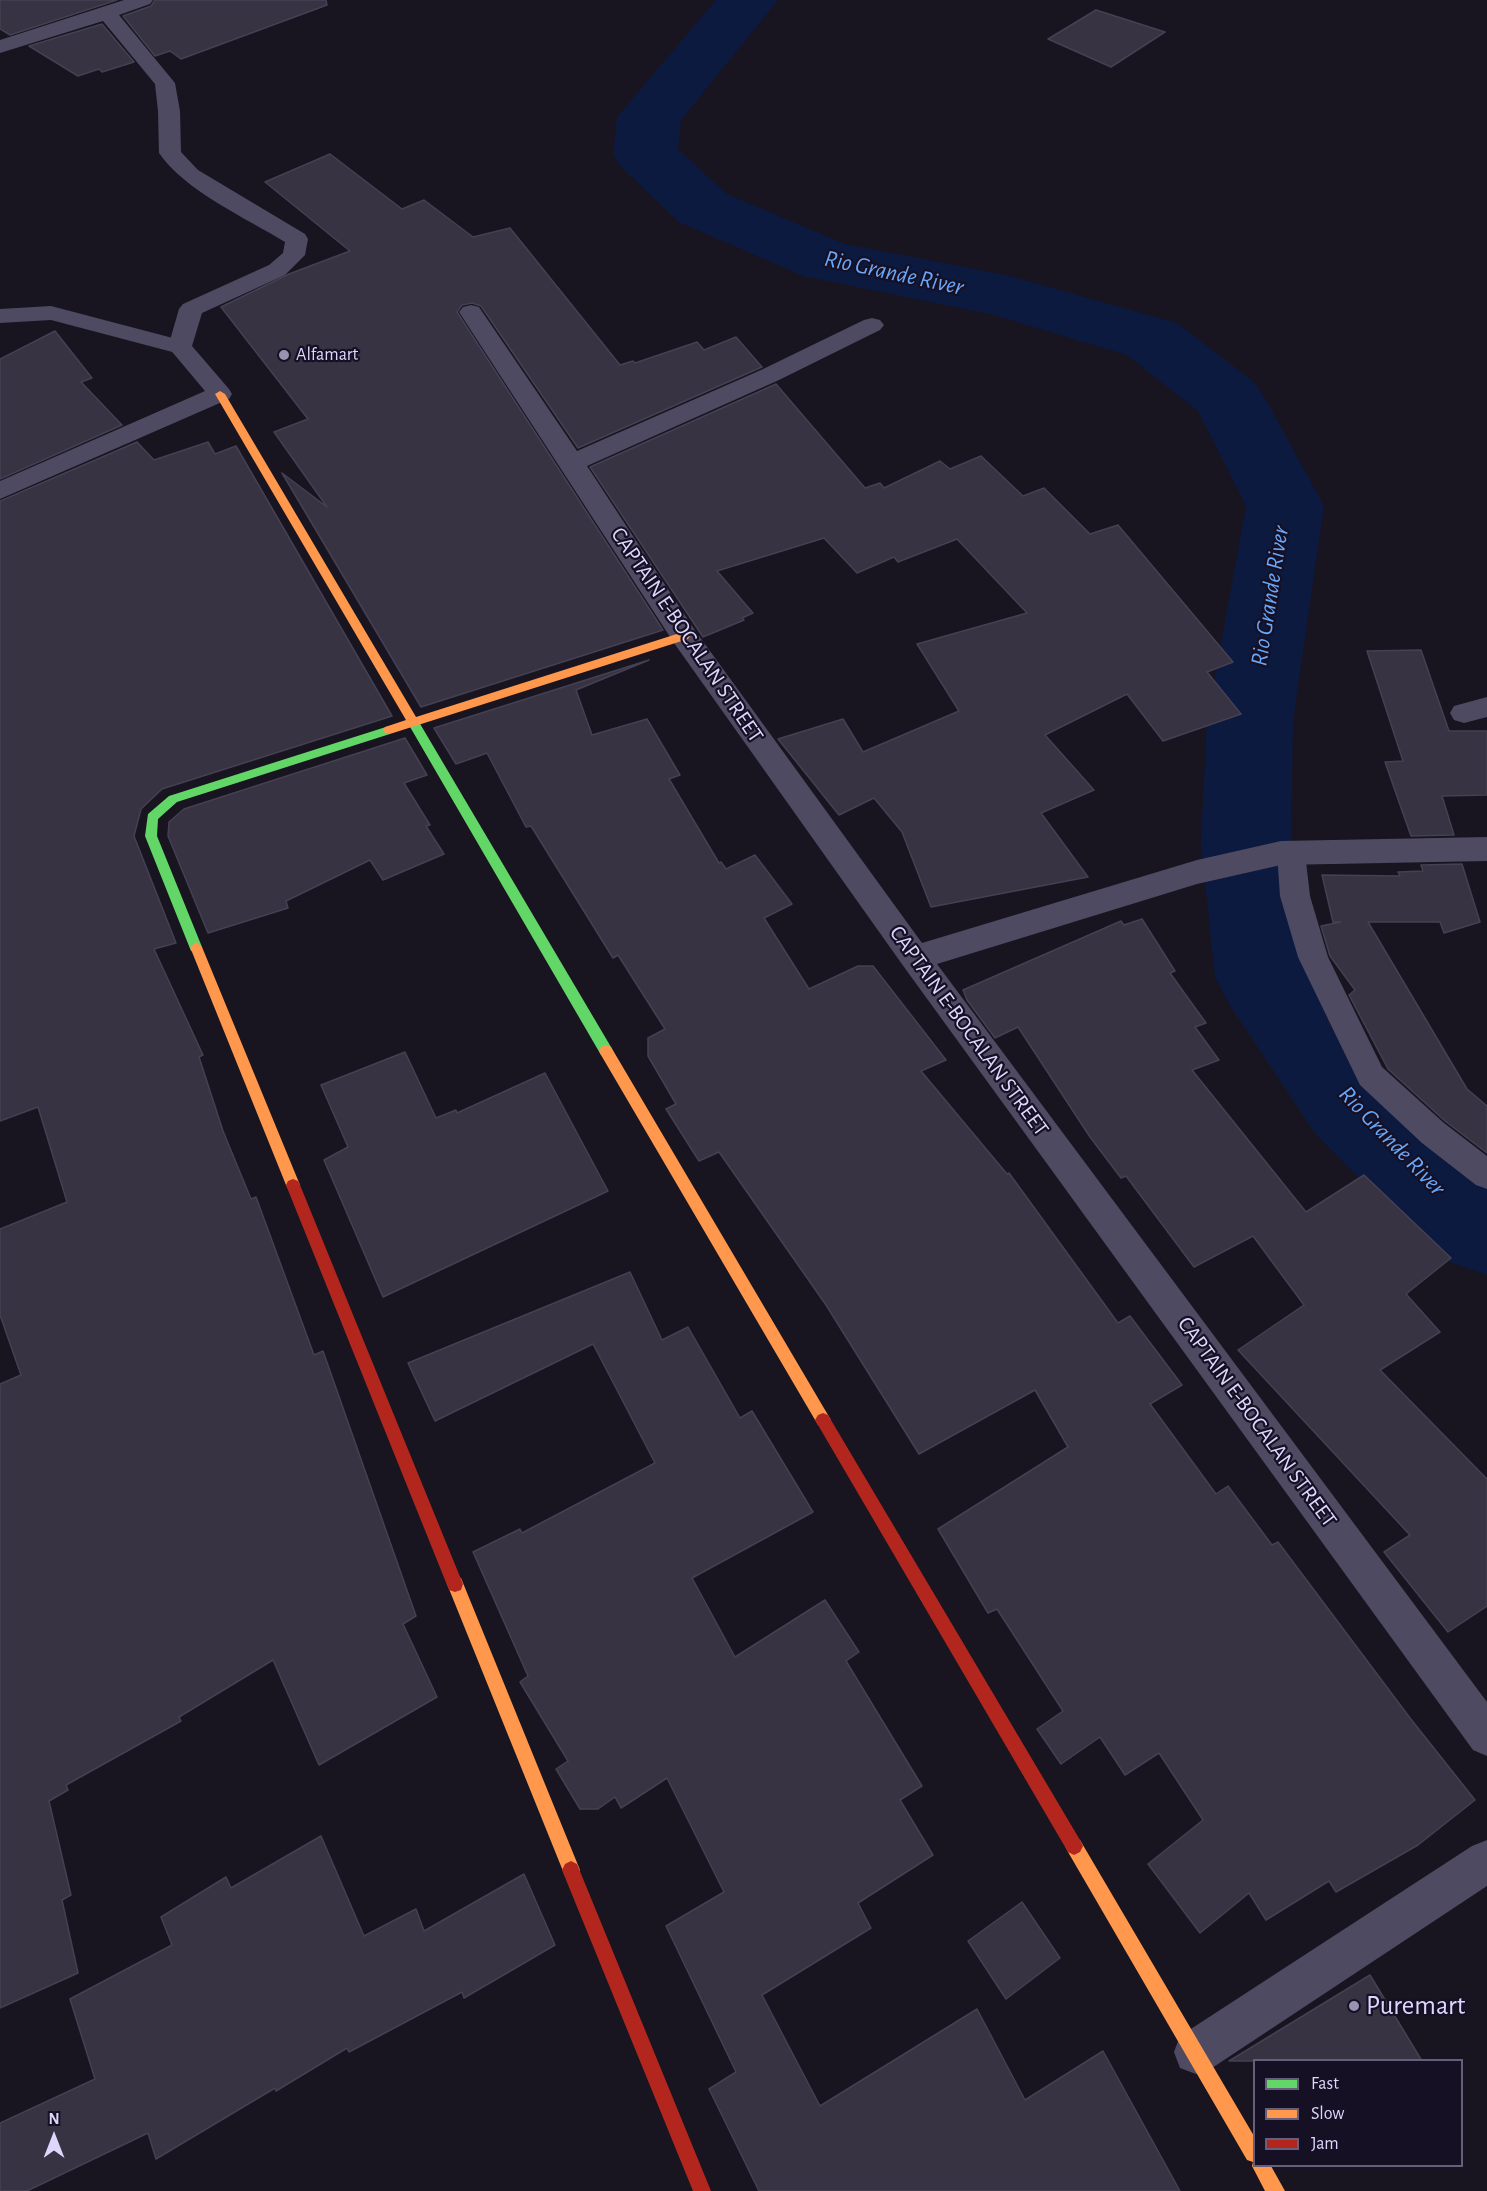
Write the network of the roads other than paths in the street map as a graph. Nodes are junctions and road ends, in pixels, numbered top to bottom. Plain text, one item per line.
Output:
1 (143, 0) edge
2 (107, 13) junction
3 (0, 47) edge
4 (471, 312) dead end
5 (0, 316) edge
6 (872, 325) dead end
7 (180, 347) junction
8 (220, 394) junction
9 (572, 463) junction
10 (0, 491) edge
11 (684, 636) junction
12 (415, 723) junction
13 (1487, 849) edge
14 (1286, 853) junction
15 (915, 958) junction
16 (1487, 1175) edge
17 (1487, 1736) edge
18 (1487, 1861) edge
19 (1196, 2052) junction
20 (1253, 2152) edge
21 (1262, 2167) edge
22 (702, 2191) edge
23 (1276, 2191) edge

1 - 2 street
2 - 3 street
2 - 7 street
4 - 9 street, CAPTAIN E-BOCALAN STREET
5 - 7 lane
6 - 9 street
7 - 8 street
8 - 10 street
8 - 12 street
9 - 11 street, CAPTAIN E-BOCALAN STREET
11 - 12 street
11 - 15 street, CAPTAIN E-BOCALAN STREET
12 - 19 street
12 - 22 street
13 - 14 street
14 - 15 street
14 - 16 lane
15 - 17 street, CAPTAIN E-BOCALAN STREET
18 - 19 street
19 - 20 street
21 - 23 street

